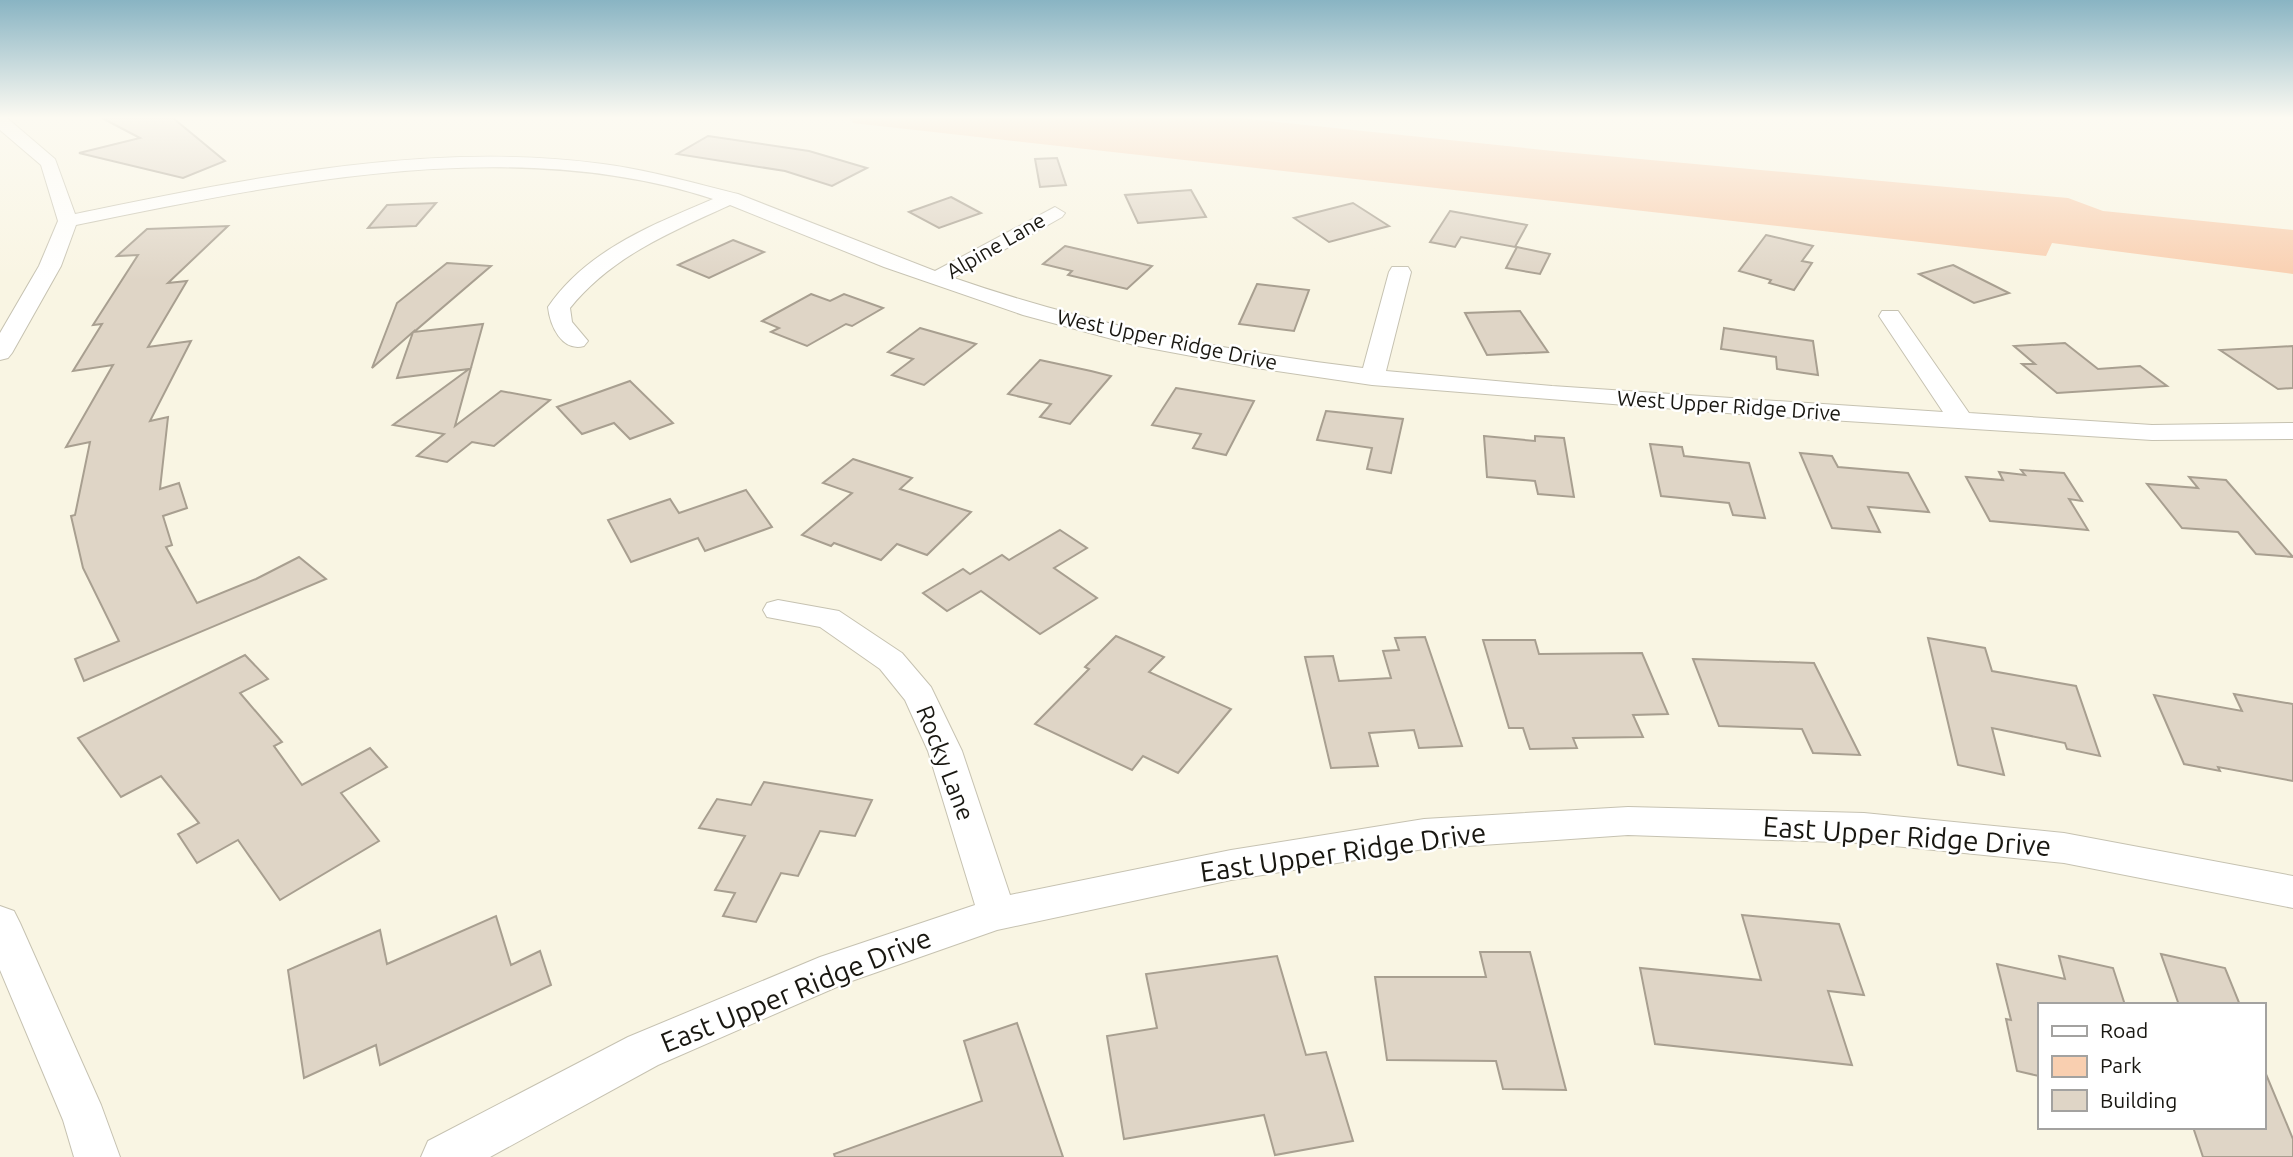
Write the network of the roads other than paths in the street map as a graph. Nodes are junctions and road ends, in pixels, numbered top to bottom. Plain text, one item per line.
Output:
1 (52, 172) edge
2 (349, 172) edge
3 (617, 172) edge
4 (731, 198) junction
5 (1055, 213) dead end
6 (68, 220) junction
7 (1400, 272) dead end
8 (937, 279) junction
9 (1890, 316) dead end
10 (576, 341) dead end
11 (0, 353) edge
12 (1372, 378) junction
13 (1961, 420) junction
14 (2293, 431) edge
15 (778, 610) dead end
16 (2293, 892) edge
17 (997, 914) junction
18 (0, 923) edge
19 (97, 1157) edge
20 (444, 1157) edge

1 - 6 street
2 - 6 street, West Upper Ridge Drive
3 - 4 street, West Upper Ridge Drive
4 - 8 street, West Upper Ridge Drive
4 - 10 street
5 - 8 street, Alpine Lane
6 - 11 street
7 - 12 street
8 - 12 street, West Upper Ridge Drive
9 - 13 street
12 - 13 street, West Upper Ridge Drive
13 - 14 street, West Upper Ridge Drive
15 - 17 street, Rocky Lane
16 - 17 street, East Upper Ridge Drive
17 - 20 street, East Upper Ridge Drive
18 - 19 street

